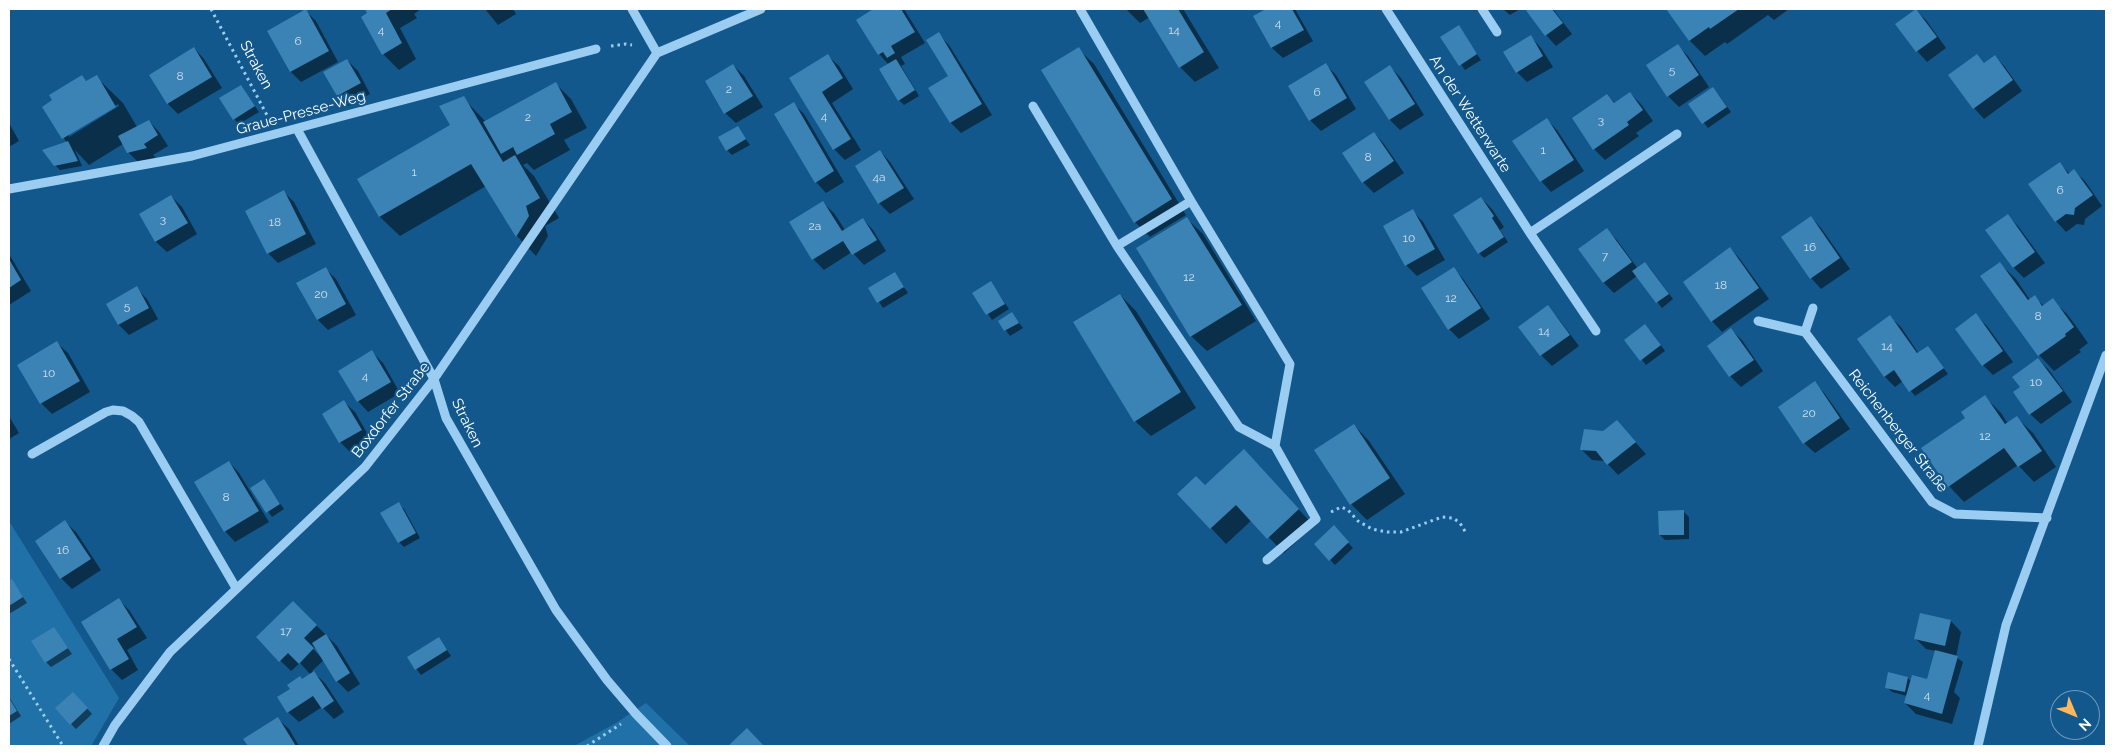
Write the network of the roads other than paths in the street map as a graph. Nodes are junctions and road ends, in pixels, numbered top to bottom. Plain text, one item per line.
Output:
1 (632, 9) edge
2 (761, 9) edge
3 (1080, 9) edge
4 (1386, 9) edge
5 (1482, 9) edge
6 (1497, 32) dead end
7 (596, 49) road end
8 (657, 52) junction
9 (1033, 106) dead end
10 (297, 129) junction
11 (1677, 134) dead end
12 (9, 189) edge
13 (1192, 202) junction
14 (1530, 234) junction
15 (1117, 246) junction
16 (1813, 308) dead end
17 (1758, 322) dead end
18 (1596, 331) dead end
19 (1806, 332) junction
20 (2106, 355) edge
21 (434, 380) junction
22 (1275, 446) junction
23 (32, 454) dead end
24 (2047, 518) junction
25 (1266, 560) dead end
26 (236, 588) junction
27 (103, 746) edge
28 (667, 746) edge
29 (1978, 746) edge

1 - 8 street
2 - 8 street
3 - 13 street
4 - 14 street, An der Wetterwarte
5 - 6 street
7 - 10 street, Graue-Presse-Weg
8 - 21 street, Boxdorfer Straße
9 - 15 street
10 - 12 street, Graue-Presse-Weg
10 - 21 street, Straken
11 - 14 street
13 - 15 street
13 - 22 street
14 - 18 street, An der Wetterwarte
15 - 22 street
16 - 19 street
17 - 19 street
19 - 24 street, Reichenberger Straße
20 - 24 street
21 - 26 street, Boxdorfer Straße
21 - 28 street, Straken
22 - 25 street
23 - 26 street
24 - 29 street
26 - 27 street, Boxdorfer Straße

